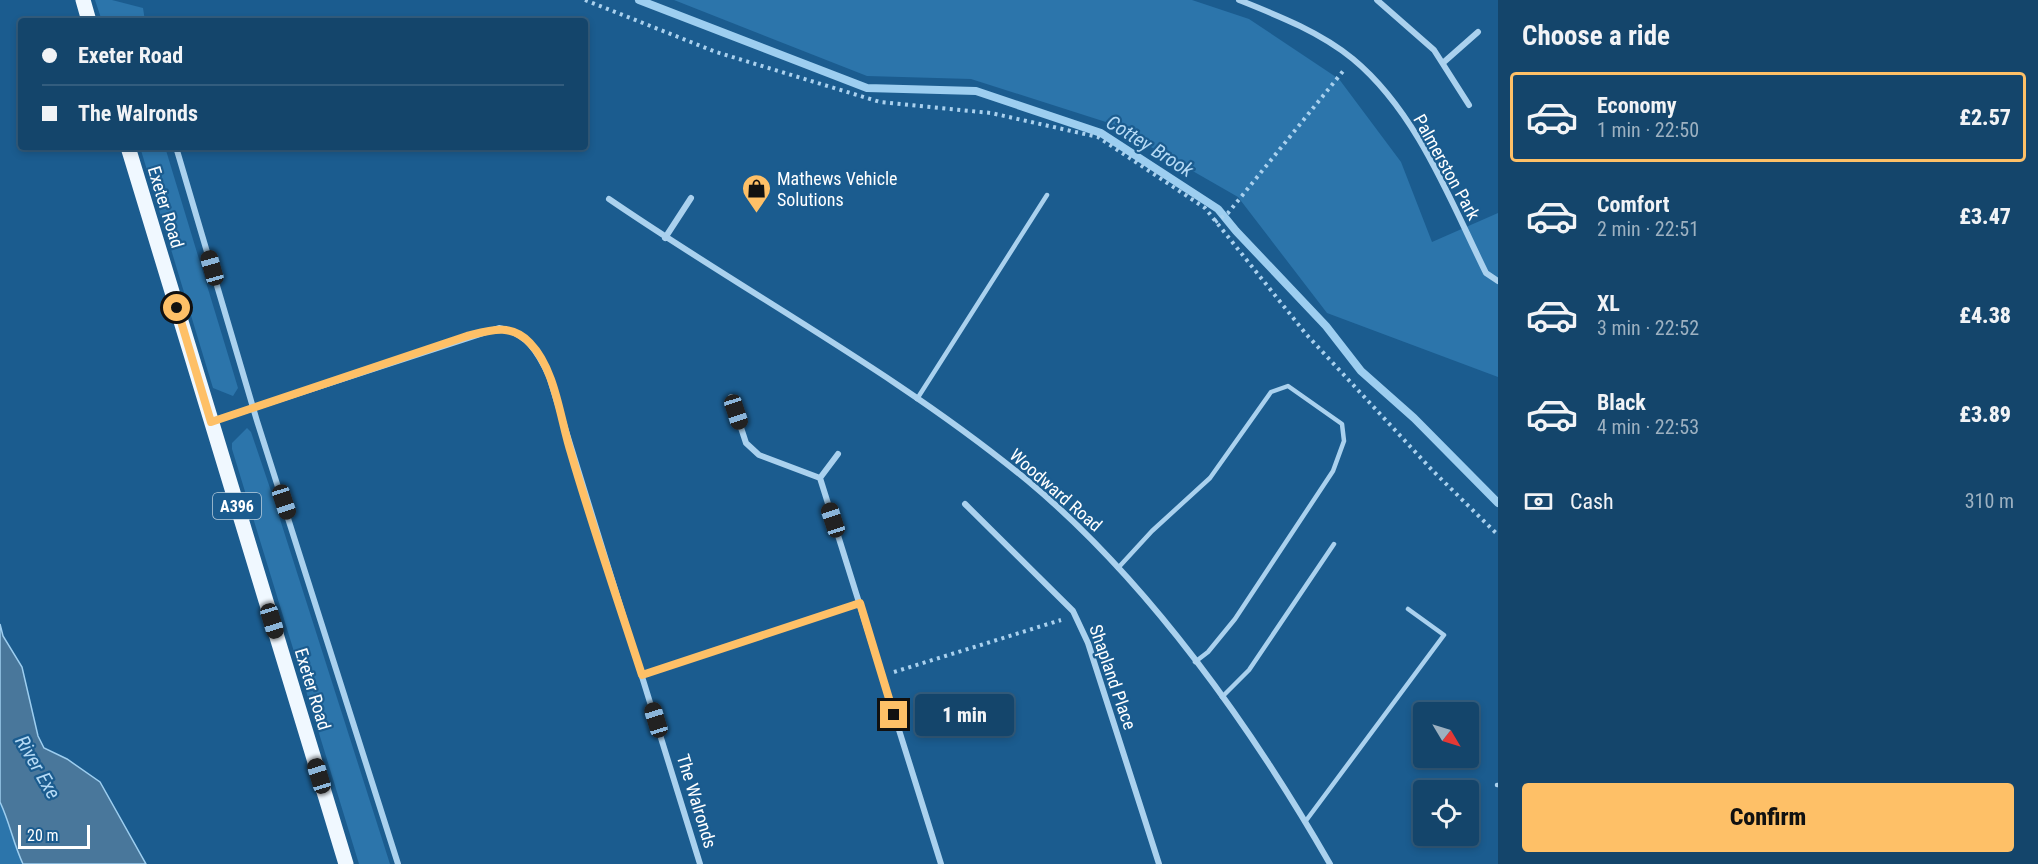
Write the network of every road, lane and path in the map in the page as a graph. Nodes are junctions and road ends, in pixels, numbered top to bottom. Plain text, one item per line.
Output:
1 (83, 0) edge
2 (585, 0) edge
3 (1239, 0) edge
4 (1377, 0) edge
5 (88, 18) edge
6 (1478, 32) dead end
7 (1353, 59) junction
8 (1444, 62) junction
9 (1469, 105) dead end
10 (129, 150) edge
11 (177, 150) edge
12 (1047, 195) dead end
13 (691, 198) dead end
14 (609, 200) dead end
15 (1217, 221) junction
16 (665, 238) junction
17 (1498, 281) edge
18 (731, 397) dead end
19 (917, 399) junction
20 (254, 407) junction
21 (211, 422) junction
22 (838, 454) dead end
23 (820, 478) junction
24 (965, 504) dead end
25 (1498, 535) edge
26 (1334, 544) dead end
27 (1118, 568) junction
28 (860, 603) junction
29 (1408, 609) dead end
30 (1073, 611) junction
31 (1195, 662) junction
32 (642, 675) junction
33 (882, 676) junction
34 (1222, 697) junction
35 (1305, 822) junction
36 (346, 864) edge
37 (398, 864) edge
38 (700, 864) edge
39 (941, 864) edge
40 (1160, 864) edge
41 (1330, 864) edge

1 - 5 main road
2 - 15 path
3 - 7 street, Palmerston Park
4 - 8 street
6 - 8 street
7 - 15 path
7 - 17 street, Palmerston Park
8 - 9 street
10 - 21 main road, Exeter Road / A396
11 - 20 street
12 - 19 lane
13 - 16 street
14 - 16 street, Woodward Road
15 - 25 path
16 - 19 street, Woodward Road
18 - 23 street
19 - 27 street, Woodward Road
20 - 21 street, The Walronds
20 - 32 street, The Walronds
20 - 37 street
21 - 36 main road, Exeter Road / A396
22 - 23 street
23 - 28 street
24 - 30 street, Shapland Place
26 - 34 lane
27 - 31 street, Woodward Road
27 - 31 lane
28 - 32 lane
28 - 33 street
29 - 35 lane
30 - 33 path
30 - 40 street, Shapland Place
31 - 34 street, Woodward Road
32 - 38 street, The Walronds
33 - 39 street
34 - 35 street, Woodward Road
35 - 41 street, Woodward Road

